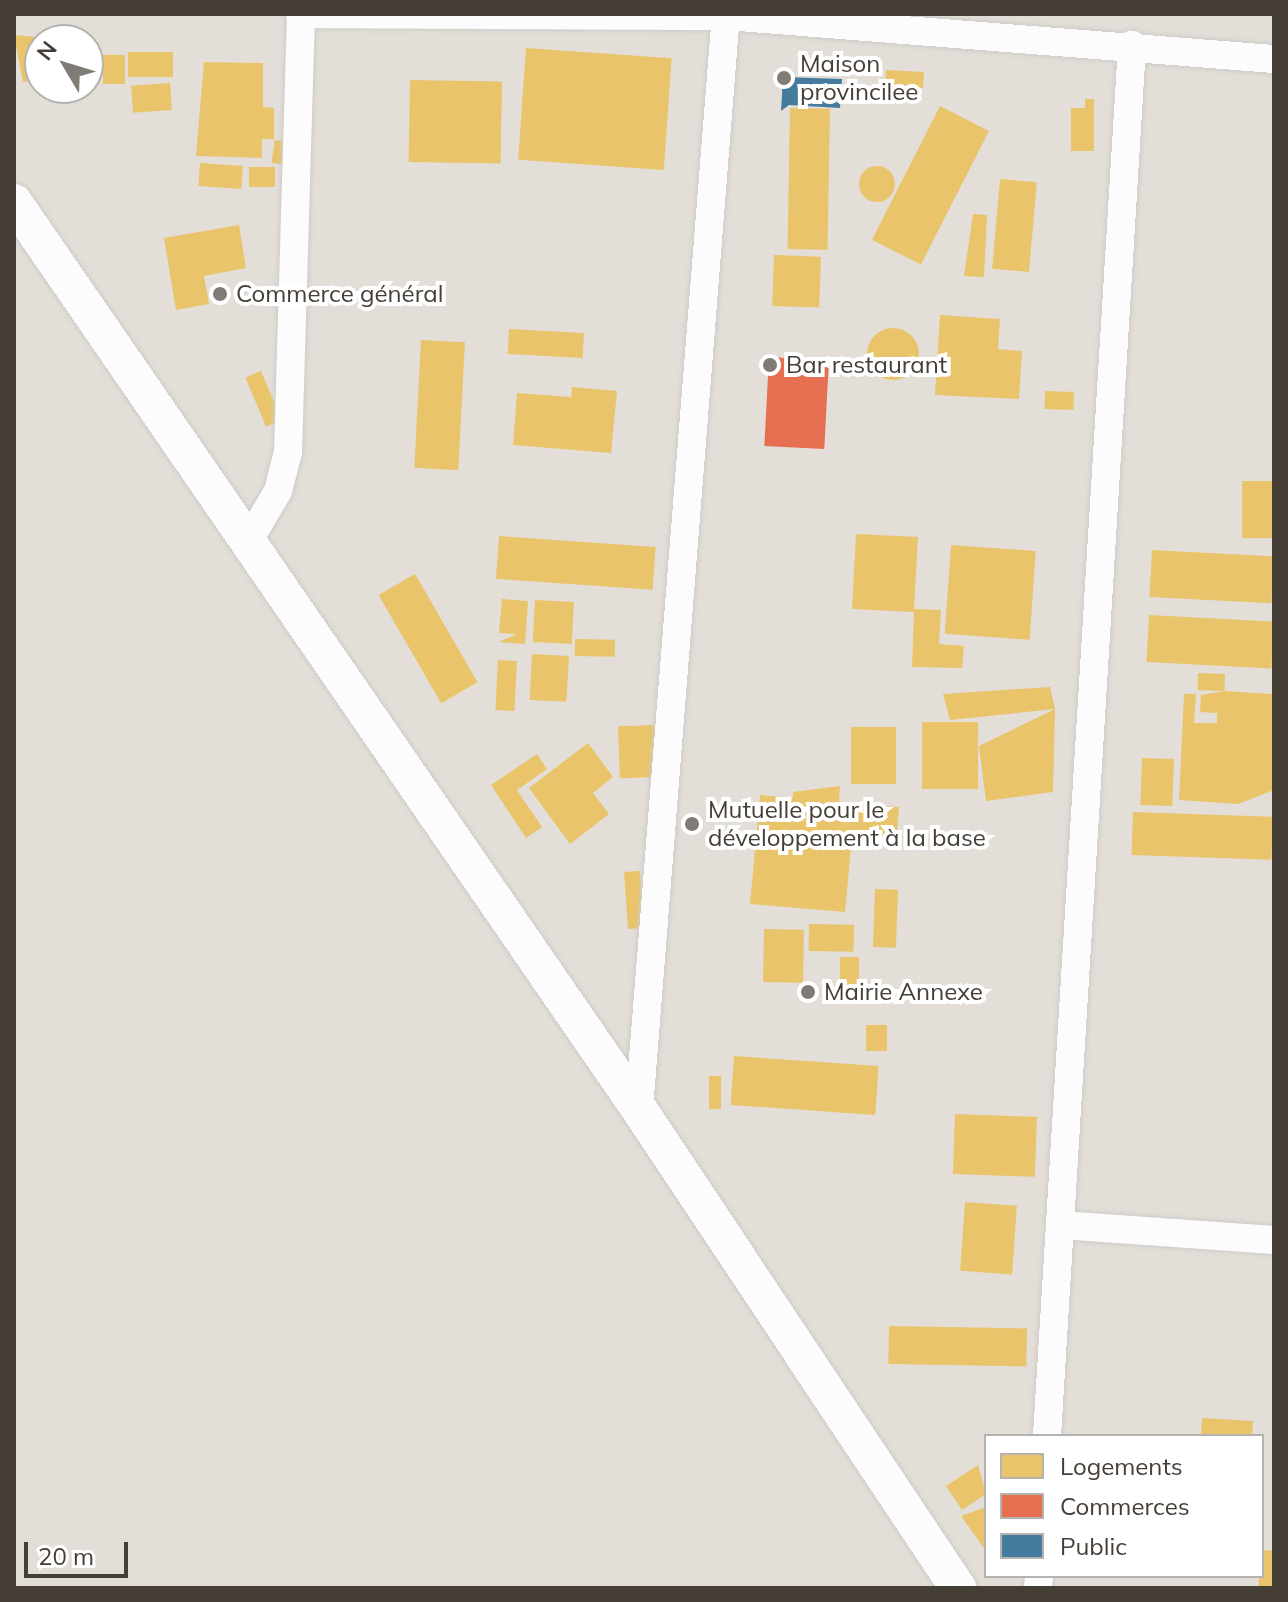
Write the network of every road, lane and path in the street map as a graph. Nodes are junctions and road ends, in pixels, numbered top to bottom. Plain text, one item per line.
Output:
1 (300, 14) edge
2 (726, 15) edge
3 (1132, 45) junction
4 (1274, 59) edge
5 (14, 202) edge
6 (246, 545) junction
7 (639, 1109) junction
8 (1060, 1225) junction
9 (1274, 1240) edge
10 (1047, 1434) edge
11 (958, 1588) edge

1 - 2 street
1 - 6 street
2 - 3 street
2 - 7 street
3 - 4 street
3 - 8 street
5 - 6 street
6 - 7 street
7 - 11 street
8 - 9 street
8 - 10 street

